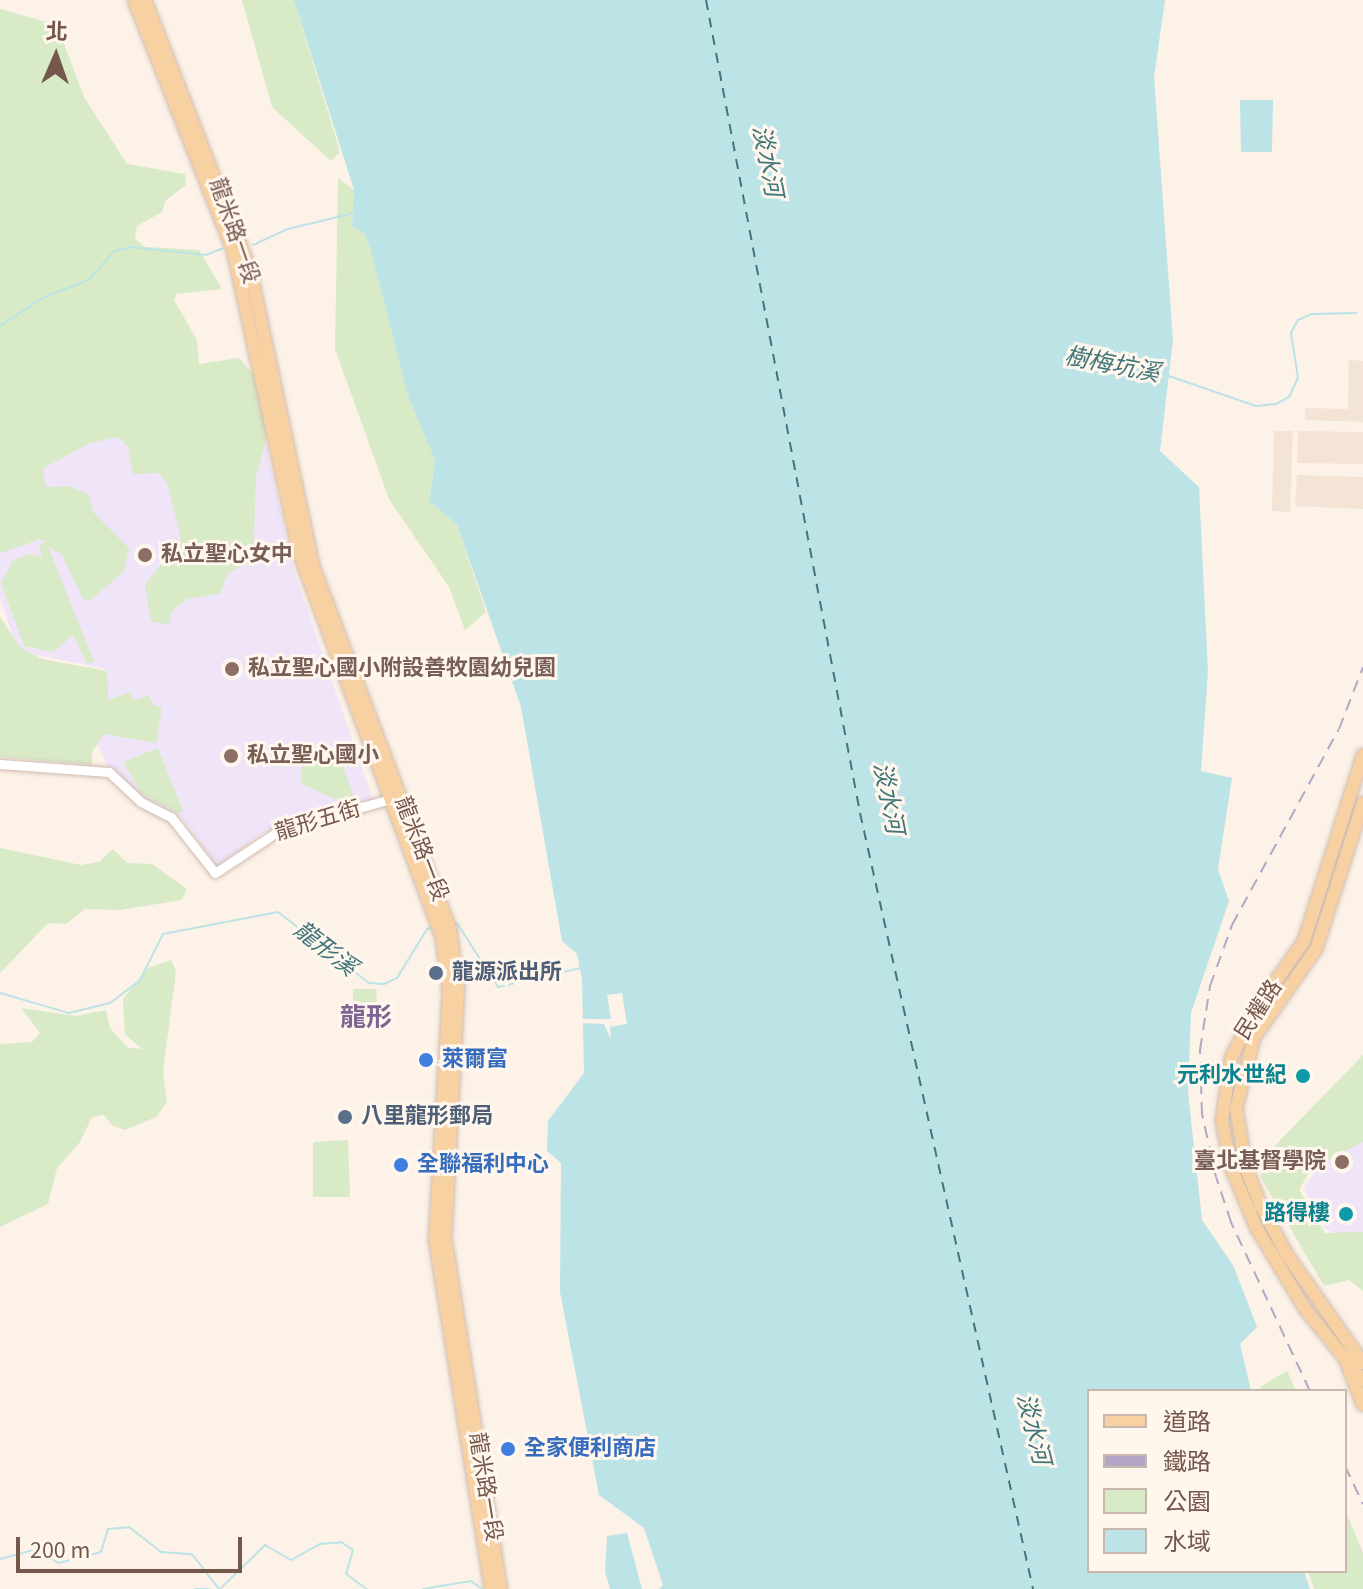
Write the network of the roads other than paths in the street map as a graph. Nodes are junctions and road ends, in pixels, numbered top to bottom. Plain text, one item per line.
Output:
1 (134, 0) edge
2 (145, 0) edge
3 (308, 567) junction
4 (1363, 755) edge
5 (0, 764) edge
6 (397, 797) junction
7 (1363, 803) edge
8 (450, 951) junction
9 (1346, 1361) junction
10 (1363, 1363) edge
11 (1363, 1381) edge
12 (1363, 1405) edge
13 (491, 1589) edge
14 (501, 1589) edge

1 - 3 main road, 龍米路一段
2 - 3 main road, 龍米路一段
3 - 6 main road, 龍米路一段
4 - 9 main road, 民權路
5 - 6 street, 龍形五街
6 - 8 main road, 龍米路一段
7 - 10 main road, 民權路
8 - 13 main road, 龍米路一段
8 - 14 main road, 龍米路一段
9 - 11 main road, 民權路
9 - 12 main road

